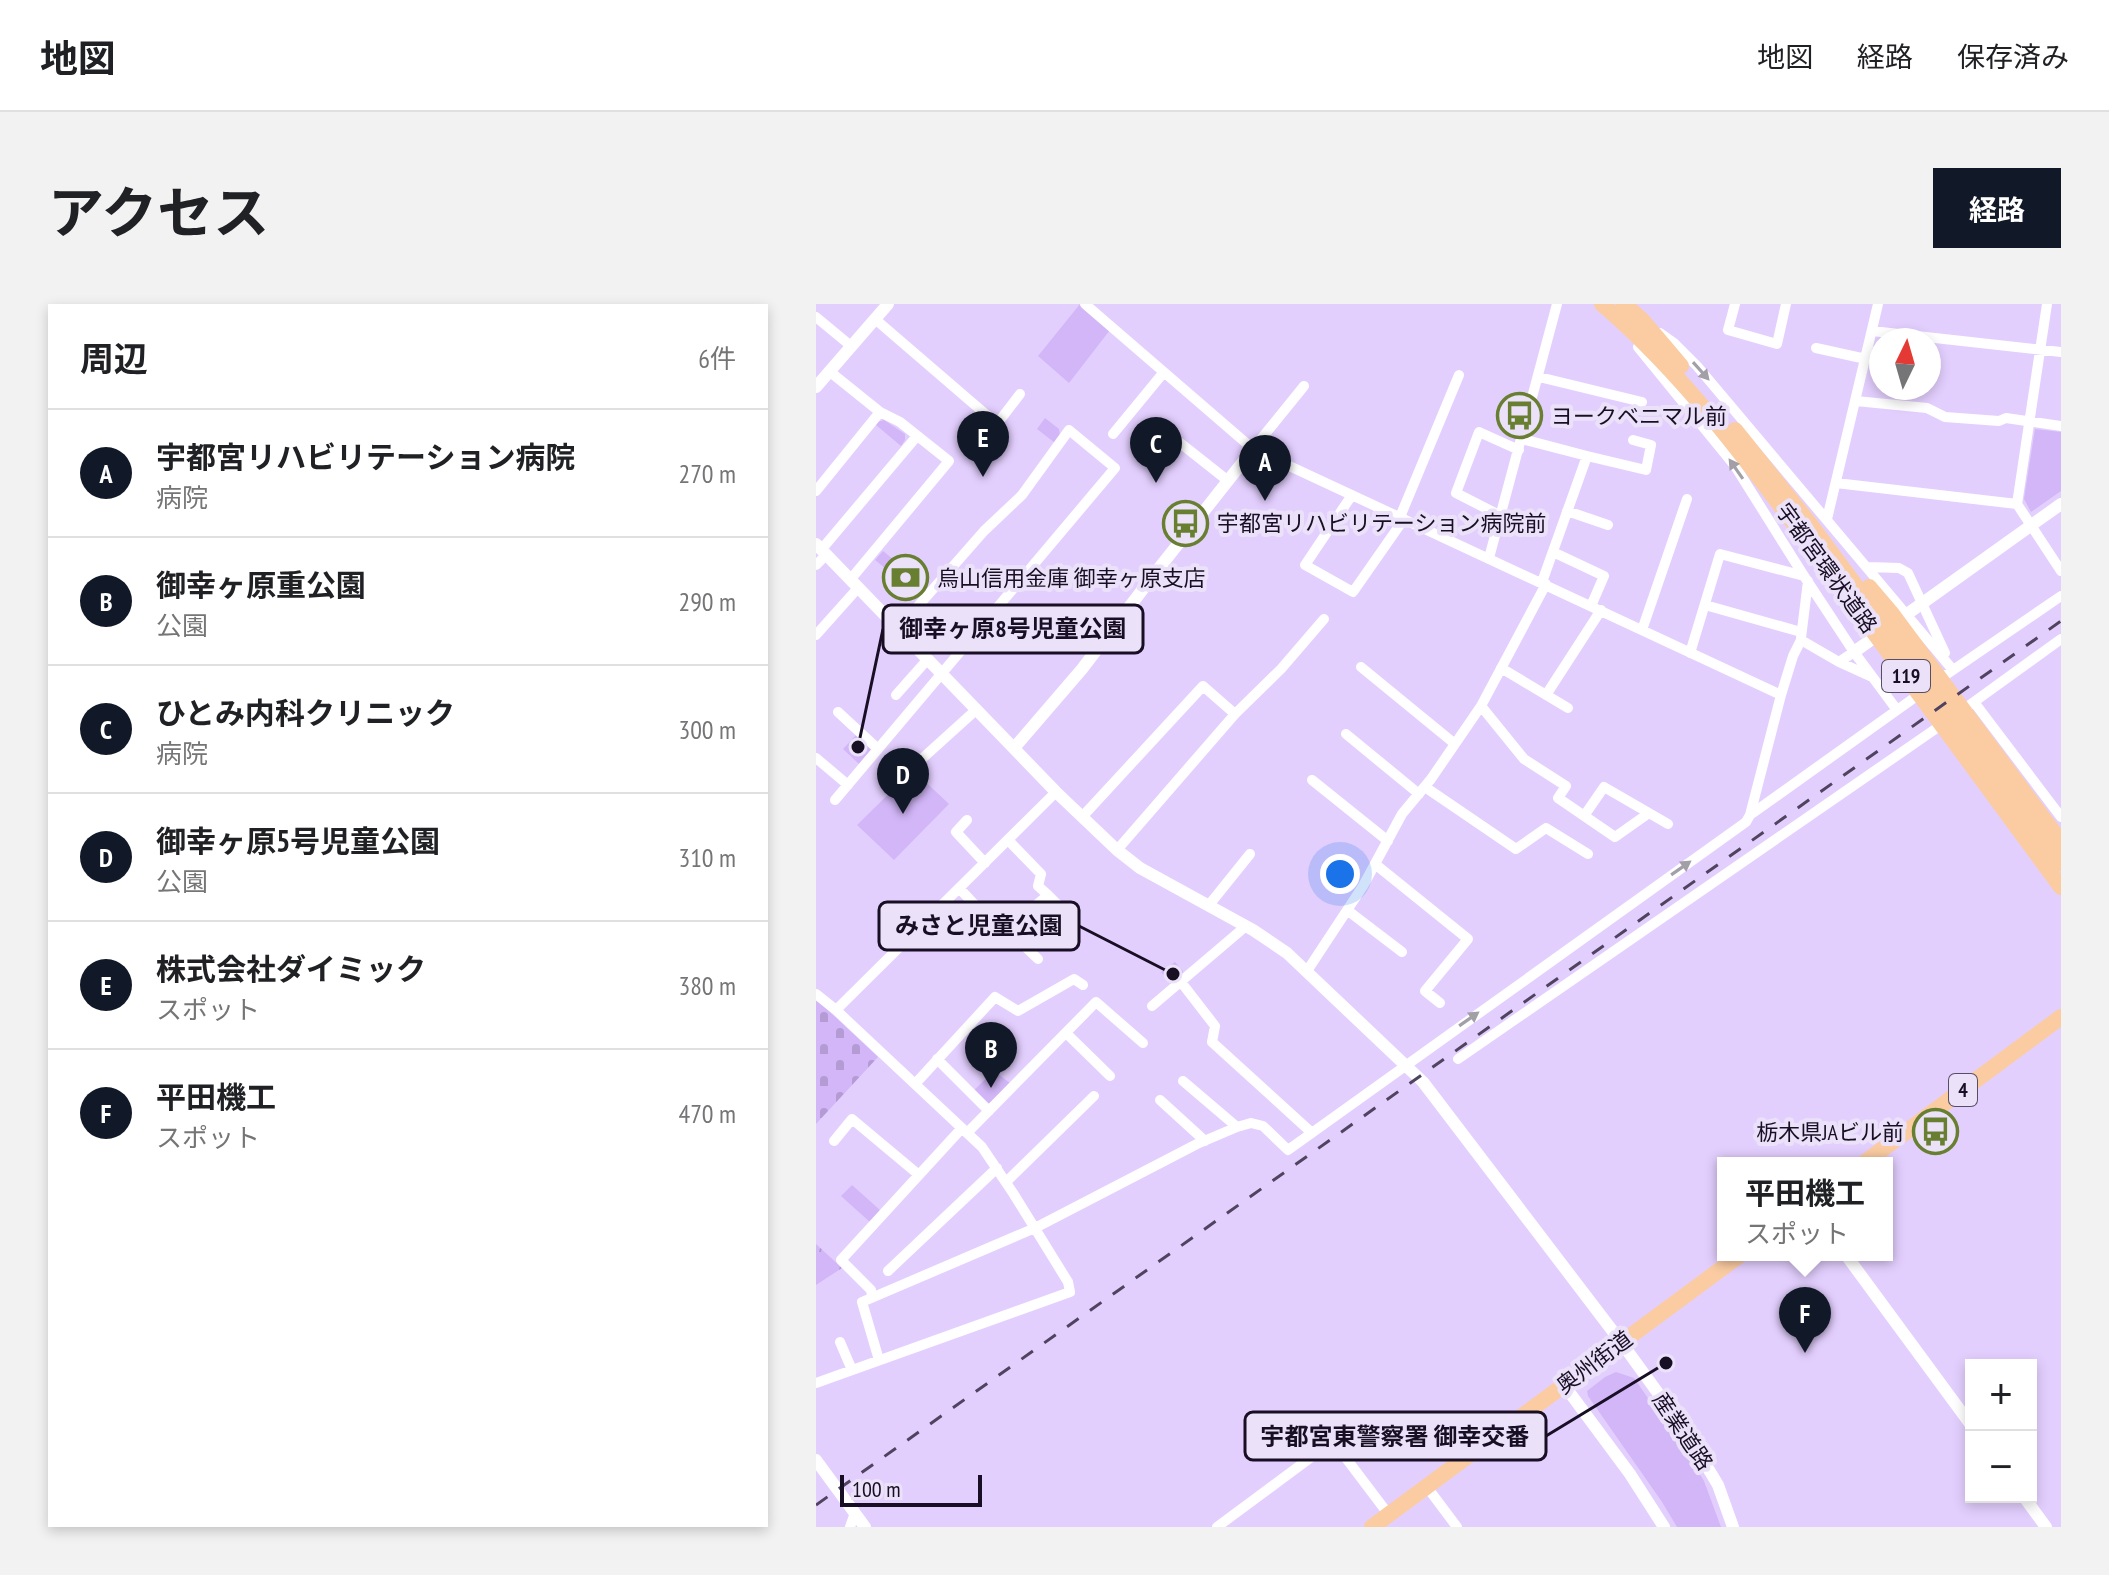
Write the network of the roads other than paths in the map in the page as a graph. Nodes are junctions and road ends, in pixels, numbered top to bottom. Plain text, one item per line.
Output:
1 (1085, 304) edge
2 (1557, 304) edge
3 (1602, 304) edge
4 (1624, 304) edge
5 (1735, 304) edge
6 (1786, 304) edge
7 (1878, 304) edge
8 (2047, 304) edge
9 (884, 305) edge
10 (816, 317) edge
11 (875, 319) junction
12 (1634, 322) junction
13 (1873, 328) edge
14 (1941, 339) edge
15 (1869, 345) edge
16 (851, 346) junction
17 (1816, 348) dead end
18 (2040, 350) junction
19 (2061, 352) edge
20 (1866, 359) junction
21 (829, 371) junction
22 (1164, 372) junction
23 (1459, 375) dead end
24 (1539, 377) junction
25 (1304, 386) dead end
26 (816, 387) edge
27 (1020, 394) dead end
28 (1856, 401) junction
29 (1642, 402) dead end
30 (880, 412) junction
31 (2029, 422) junction
32 (2061, 426) edge
33 (1113, 434) dead end
34 (917, 436) junction
35 (1633, 440) dead end
36 (1521, 445) junction
37 (1253, 449) junction
38 (1148, 452) dead end
39 (1587, 456) junction
40 (1750, 465) junction
41 (1227, 480) junction
42 (1836, 483) junction
43 (816, 491) edge
44 (1352, 495) junction
45 (1687, 499) dead end
46 (2017, 504) junction
47 (2061, 504) edge
48 (1567, 511) junction
49 (1501, 516) junction
50 (1402, 518) junction
51 (1819, 522) junction
52 (1608, 525) dead end
53 (2030, 526) junction
54 (821, 550) edge
55 (1553, 552) junction
56 (1489, 558) junction
57 (816, 565) edge
58 (1868, 567) junction
59 (2061, 571) edge
60 (1806, 579) junction
61 (1544, 583) junction
62 (854, 584) junction
63 (2061, 596) edge
64 (1921, 603) junction
65 (1705, 605) junction
66 (1596, 608) junction
67 (1905, 614) junction
68 (1324, 619) dead end
69 (898, 629) junction
70 (1642, 630) junction
71 (816, 635) edge
72 (1801, 636) junction
73 (2061, 639) edge
74 (1858, 649) junction
75 (1690, 653) junction
76 (927, 660) junction
77 (1839, 662) junction
78 (1361, 667) dead end
79 (1501, 668) junction
80 (1950, 672) junction
81 (941, 674) junction
82 (1874, 678) junction
83 (896, 695) dead end
84 (1546, 695) junction
85 (1781, 695) junction
86 (1974, 702) junction
87 (1481, 706) junction
88 (1568, 708) dead end
89 (1900, 708) junction
90 (977, 709) junction
91 (838, 712) dead end
92 (1235, 714) junction
93 (1346, 734) dead end
94 (1455, 744) junction
95 (1014, 748) junction
96 (878, 749) junction
97 (816, 758) edge
98 (1312, 780) dead end
99 (848, 785) junction
100 (893, 785) dead end
101 (1422, 790) junction
102 (1056, 792) junction
103 (835, 800) dead end
104 (1649, 813) junction
105 (1750, 815) junction
106 (1584, 816) junction
107 (1082, 817) junction
108 (2061, 817) edge
109 (967, 820) dead end
110 (1668, 824) dead end
111 (1008, 840) junction
112 (1388, 841) junction
113 (2061, 842) edge
114 (1117, 850) junction
115 (1250, 854) dead end
116 (1588, 854) dead end
117 (985, 863) junction
118 (2061, 863) edge
119 (1375, 864) junction
120 (2061, 887) edge
121 (959, 888) junction
122 (1048, 895) junction
123 (2061, 901) edge
124 (1209, 905) junction
125 (1347, 910) junction
126 (1066, 913) dead end
127 (1246, 926) junction
128 (1007, 929) junction
129 (1402, 952) dead end
130 (1038, 959) dead end
131 (1307, 971) junction
132 (1181, 982) junction
133 (1083, 985) dead end
134 (816, 994) edge
135 (1440, 1003) dead end
136 (1152, 1006) dead end
137 (836, 1010) junction
138 (2061, 1017) edge
139 (1066, 1033) junction
140 (1143, 1043) dead end
141 (937, 1059) junction
142 (1458, 1059) dead end
143 (1405, 1064) junction
144 (1110, 1076) dead end
145 (1183, 1081) dead end
146 (915, 1084) junction
147 (1094, 1096) dead end
148 (1160, 1100) dead end
149 (989, 1111) junction
150 (1237, 1127) junction
151 (965, 1131) junction
152 (1312, 1133) junction
153 (834, 1141) dead end
154 (1205, 1141) junction
155 (1872, 1157) edge
156 (997, 1168) junction
157 (919, 1175) junction
158 (1006, 1182) junction
159 (1035, 1228) junction
160 (1732, 1261) edge
161 (1850, 1261) edge
162 (888, 1271) dead end
163 (872, 1297) junction
164 (840, 1342) dead end
165 (1621, 1342) junction
166 (879, 1360) junction
167 (852, 1370) junction
168 (816, 1383) edge
169 (1564, 1385) junction
170 (1965, 1417) edge
171 (816, 1460) edge
172 (821, 1479) edge
173 (1427, 1487) junction
174 (2028, 1503) edge
175 (855, 1513) junction
176 (1389, 1515) junction
177 (1660, 1526) edge
178 (850, 1527) edge
179 (865, 1527) edge
180 (1217, 1527) edge
181 (1372, 1527) edge
182 (1457, 1527) edge
183 (1733, 1527) edge
184 (2046, 1527) edge

1 - 22 street
2 - 24 street
3 - 12 highway, 宇都宮環状道路 / 119
4 - 12 highway, 宇都宮環状道路 / 119
5 - 6 street
7 - 13 street
8 - 18 street
9 - 11 street
10 - 16 street
11 - 16 street
11 - 27 street
12 - 40 highway, 宇都宮環状道路 / 119
12 -> 51 highway, 宇都宮環状道路 / 119
60 -> 12 street
14 - 18 street
15 - 20 street
16 - 21 street
17 - 20 street
18 - 19 street
18 - 31 street
20 - 28 street
21 - 26 street
21 - 30 street
22 - 33 street
22 - 37 street
23 - 50 street
24 - 29 street
24 - 36 street
25 - 37 street
28 - 31 street
28 - 42 street
30 - 34 street
30 - 43 street
31 - 32 street
31 - 46 street
34 - 54 street
34 - 62 street
35 - 39 street
36 - 39 street
36 - 49 street
36 - 49 street
37 - 41 street
37 - 44 street
38 - 41 street
39 - 48 street
40 - 120 highway, 宇都宮環状道路 / 119
40 - 123 highway
41 - 95 street
42 - 46 street
42 - 51 street
44 - 50 street
44 - 50 street
45 - 70 street
46 - 53 street
47 - 53 street
48 - 52 street
48 - 55 street
49 - 56 street
50 - 56 street
51 - 58 street
51 - 113 highway
51 - 118 highway, 宇都宮環状道路 / 119
53 - 59 street
53 - 64 street
54 - 57 street
54 - 62 street, 産業道路
55 - 61 street
55 - 66 street
56 - 61 street
58 - 64 street
58 - 67 street
60 - 65 street
60 - 72 street
60 - 74 street
61 - 66 street
61 - 79 street
62 - 69 street, 産業道路
62 - 71 street
63 - 80 street
64 - 67 street
64 - 80 street
65 - 72 street
65 - 75 street
66 - 70 street
66 - 84 street
67 - 74 street
67 - 80 street
68 - 92 street
69 - 76 street, 産業道路
69 - 81 street
70 - 75 street
72 - 77 street
72 - 85 street
73 - 86 street
74 - 77 street
74 - 82 street
75 - 85 street
76 - 81 street, 産業道路
76 - 83 street
77 - 82 street
78 - 94 street
79 - 84 street
79 - 87 street
80 - 89 street
81 - 90 street, 産業道路
81 - 96 street
82 - 89 street
84 - 88 street
85 - 105 street
86 - 108 street
86 - 142 street
87 - 94 street
87 - 106 street
89 - 105 street
90 - 95 street, 産業道路
90 - 100 street
91 - 96 street
92 - 107 street
92 - 114 street
93 - 101 street
94 - 101 street
95 - 102 street, 産業道路
96 - 99 street
97 - 99 street
98 - 112 street
99 - 103 street
101 - 112 street
101 - 116 street
102 - 107 street, 産業道路
102 - 111 street
104 - 106 street
104 - 106 street
104 - 110 street
143 -> 105 street
107 - 114 street, 産業道路
109 - 117 street
111 - 117 street
111 - 122 street
112 - 119 street
114 - 124 street, 産業道路
115 - 124 street
117 - 121 street
119 - 125 street
119 - 135 street
121 - 128 street
121 - 137 street
122 - 126 street
122 - 128 street
124 - 127 street, 産業道路
125 - 129 street
125 - 131 street
127 - 131 street, 産業道路
127 - 132 street
128 - 130 street
131 - 143 street, 産業道路
132 - 136 street
132 - 152 street
133 - 141 street
134 - 137 street
137 - 146 street
138 - 155 highway, 4
139 - 140 street
139 - 144 street
139 - 149 street
141 - 146 street
141 - 149 street
143 - 152 street
143 - 165 street, 産業道路
145 - 150 street
146 - 151 street
147 - 158 street
148 - 154 street
149 - 151 street
150 - 152 street
150 - 154 street
151 - 156 street
151 - 157 street
153 - 157 street
154 - 159 street
156 - 158 street
156 - 162 street
157 - 163 street
158 - 159 street
159 - 163 street
159 - 166 street
160 - 165 highway, 奥州街道
161 - 170 street
163 - 166 street
164 - 167 street
165 - 169 highway, 奥州街道
165 - 183 street, 産業道路
166 - 167 street
167 - 168 street
169 - 173 highway, 奥州街道
169 - 177 street
171 - 172 street
172 - 175 street
173 - 176 highway, 奥州街道
173 - 182 street
174 - 184 street
175 - 178 street
175 - 179 street
176 - 180 street
176 - 181 highway, 奥州街道

